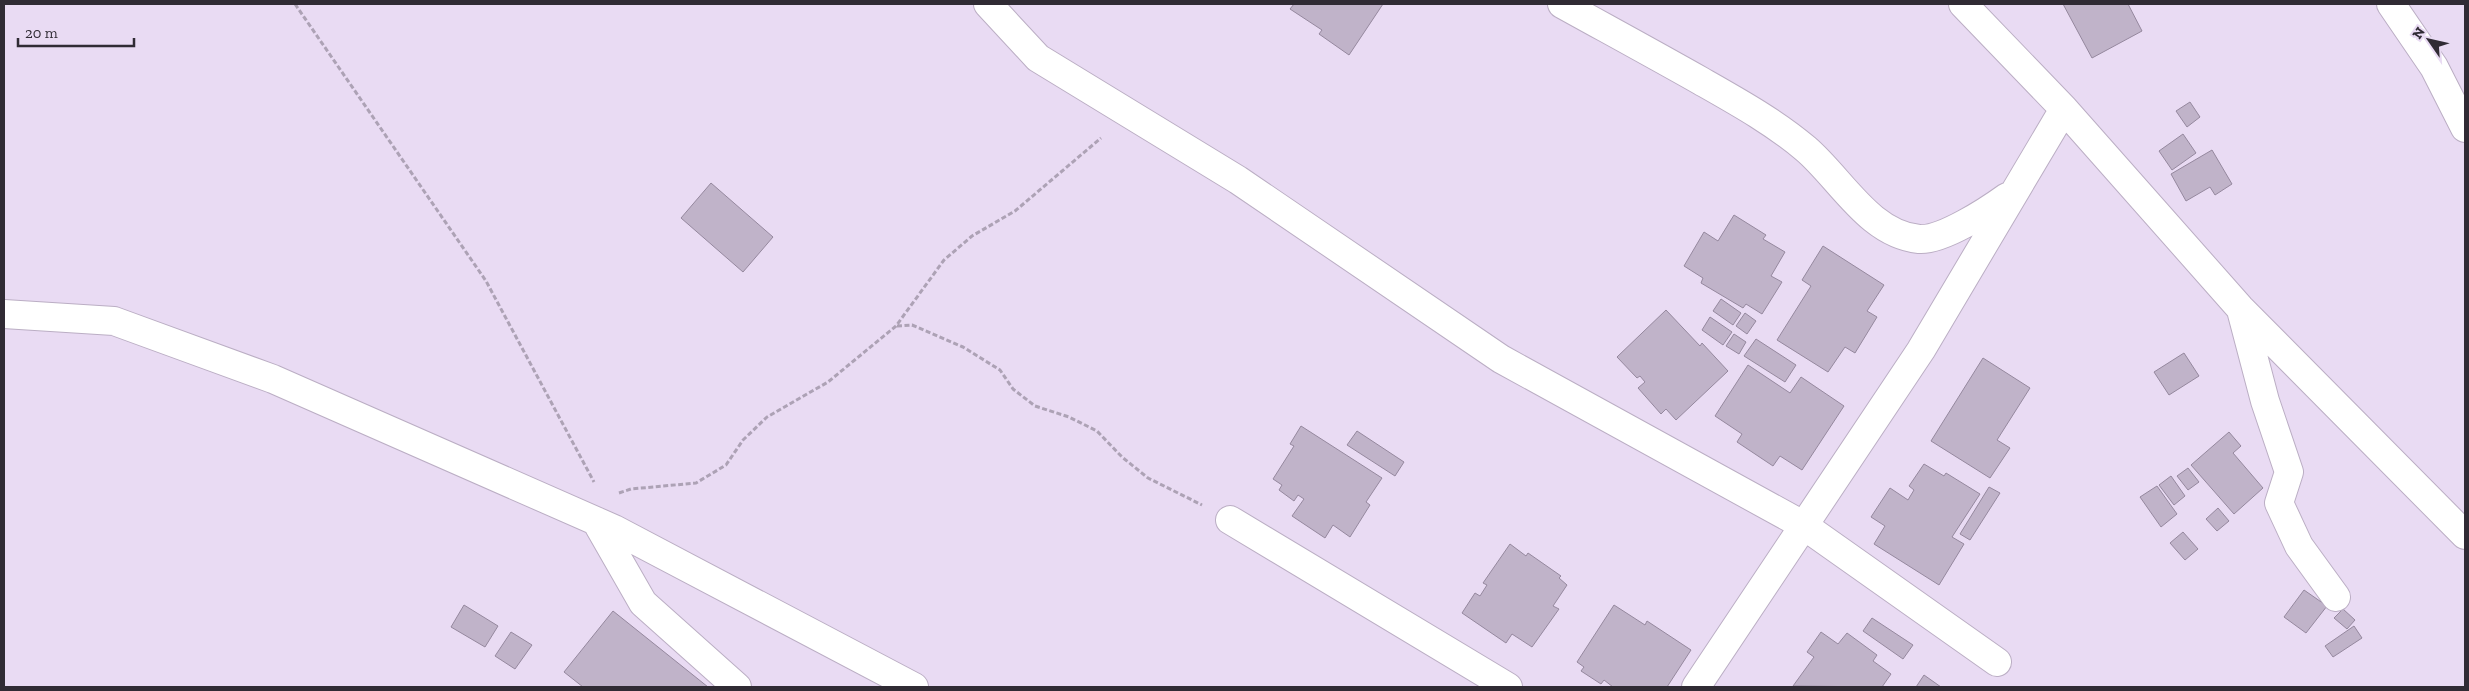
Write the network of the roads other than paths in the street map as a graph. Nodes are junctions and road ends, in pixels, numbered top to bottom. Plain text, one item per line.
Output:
1 (988, 4) edge
2 (1562, 4) edge
3 (1963, 4) edge
4 (2391, 4) edge
5 (2064, 109) junction
6 (2465, 128) edge
7 (2015, 192) junction
8 (2240, 308) junction
9 (4, 314) edge
10 (604, 516) junction
11 (1230, 520) road end
12 (1803, 525) junction
13 (2462, 527) edge
14 (2336, 597) dead end
15 (1998, 662) dead end
16 (737, 687) edge
17 (914, 687) edge
18 (1508, 687) edge
19 (1696, 687) edge

1 - 12 street
2 - 7 street
3 - 5 street
4 - 6 street
5 - 7 street
5 - 8 street
7 - 12 street
8 - 13 street
8 - 14 street
9 - 10 street
10 - 16 street
10 - 17 street
11 - 18 street
12 - 15 street
12 - 19 street

